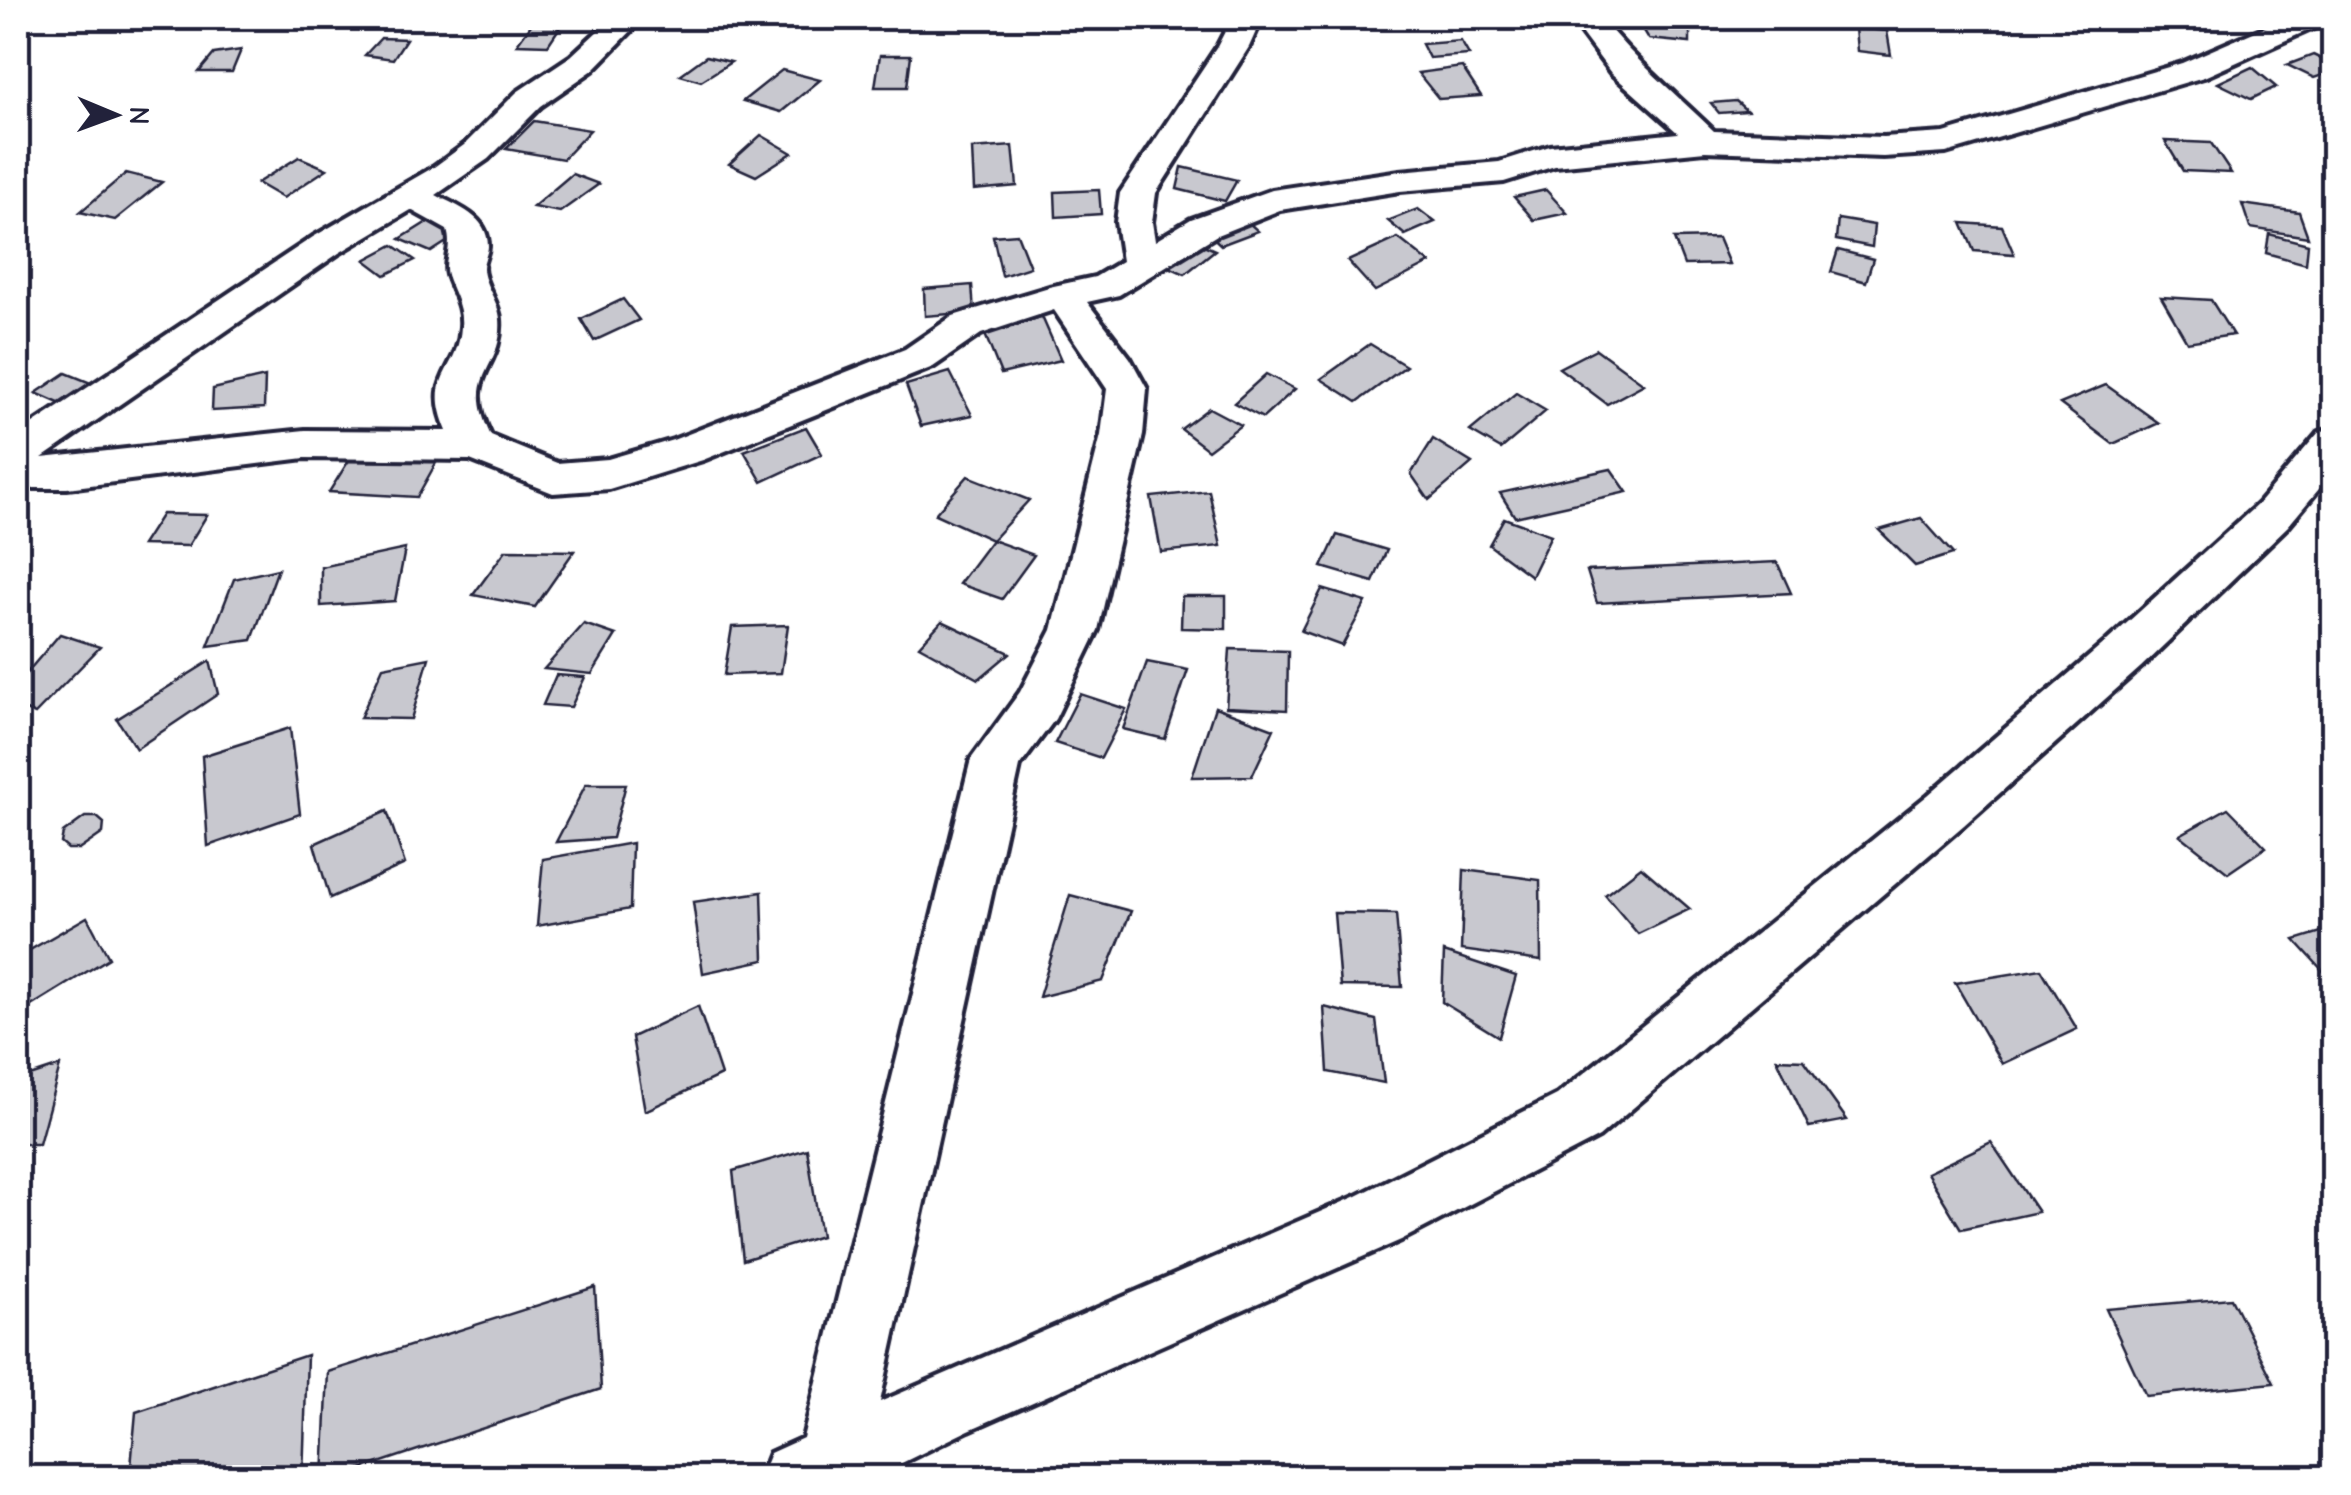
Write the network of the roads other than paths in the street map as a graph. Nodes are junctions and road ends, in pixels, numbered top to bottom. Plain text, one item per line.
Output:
1 (629, 18) edge
2 (1247, 18) edge
3 (1585, 18) edge
4 (2311, 18) edge
5 (1704, 141) junction
6 (410, 195) junction
7 (1141, 266) junction
8 (1062, 295) junction
9 (2334, 442) edge
10 (475, 446) junction
11 (18, 454) edge
12 (18, 473) edge
13 (814, 1469) edge

1 - 6 street
2 - 7 street
3 - 5 street
4 - 5 street
5 - 7 street
6 - 10 street
6 - 11 street
7 - 8 street
8 - 10 street
8 - 13 street
9 - 13 street
10 - 12 street

